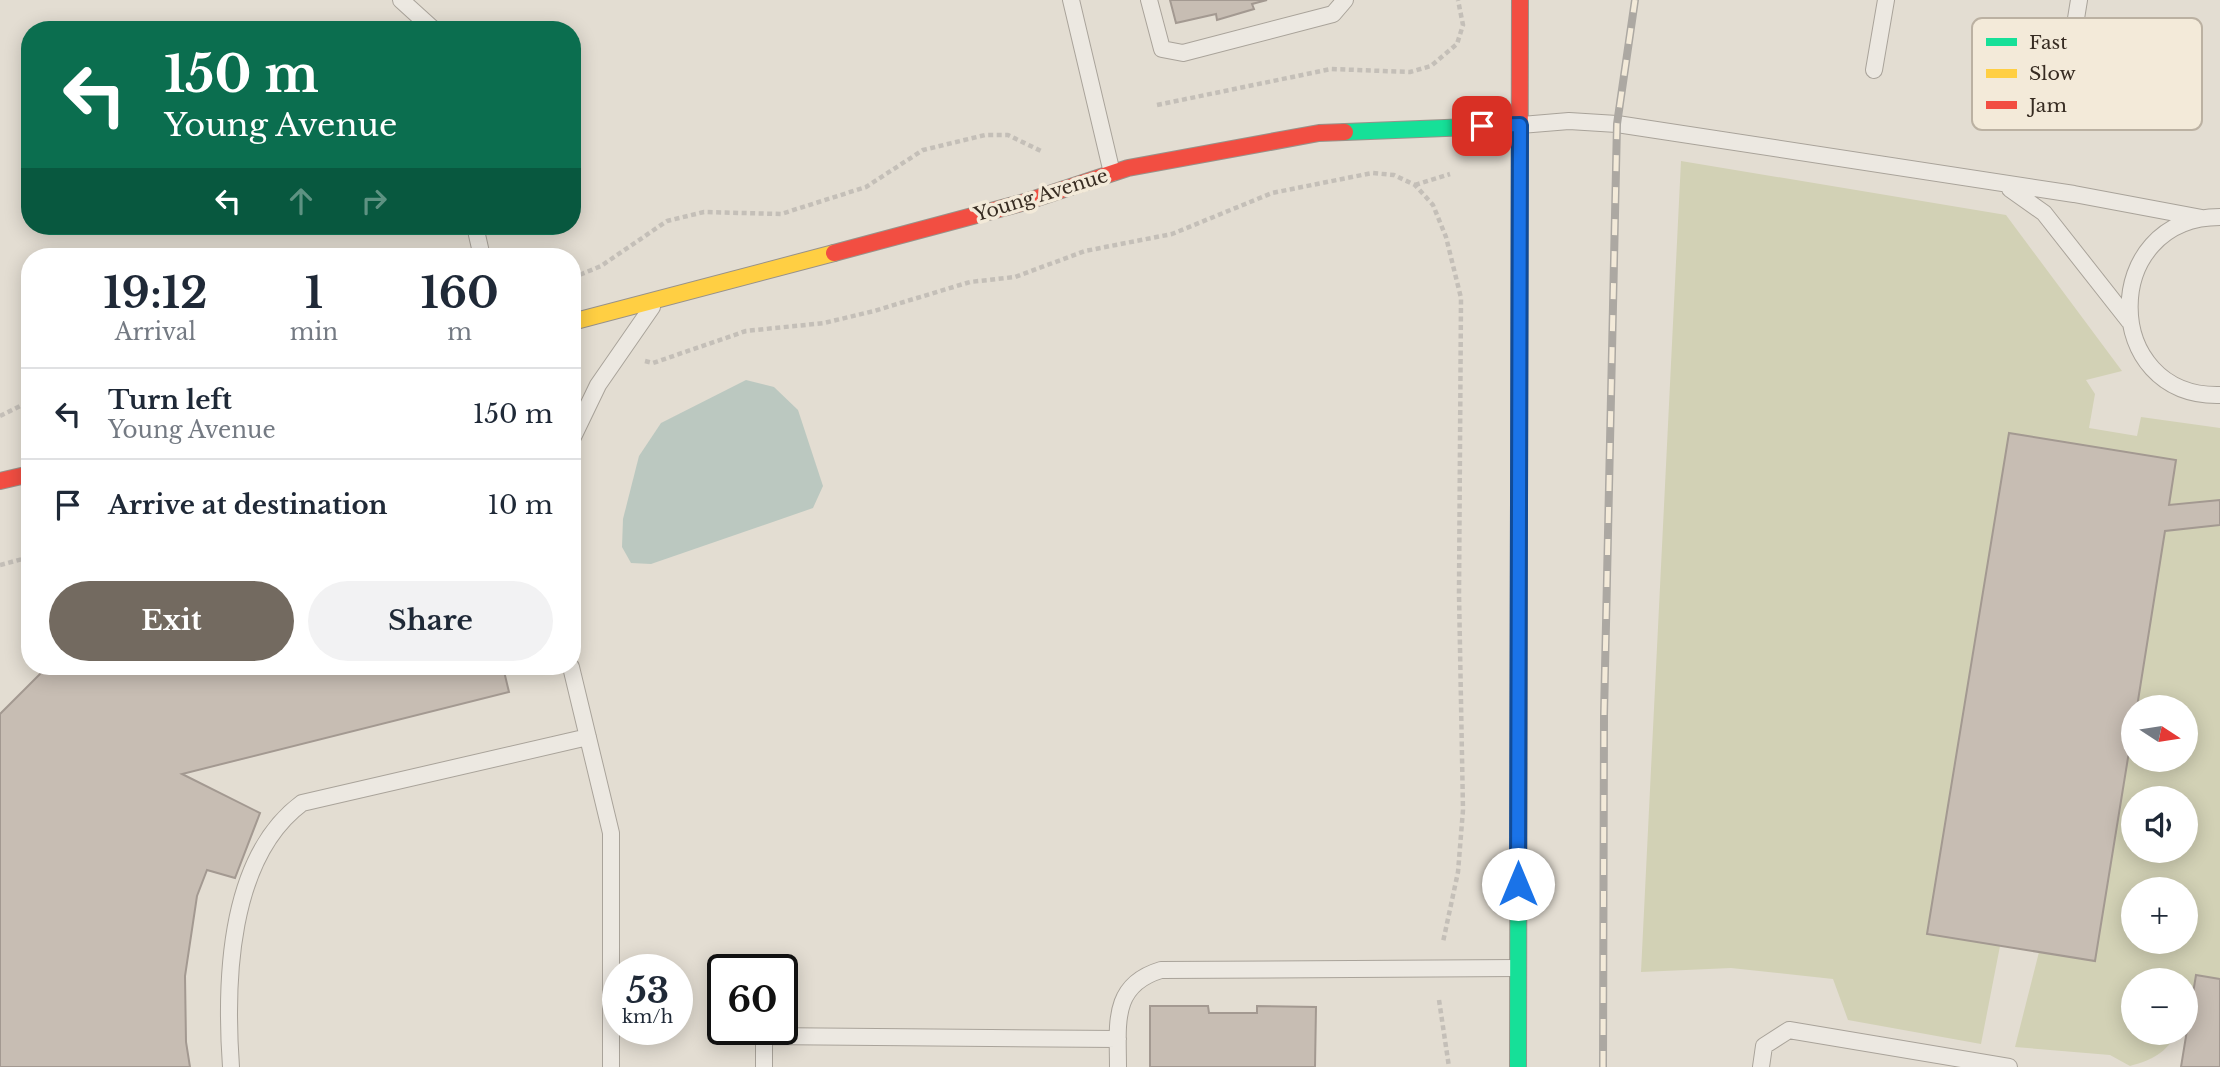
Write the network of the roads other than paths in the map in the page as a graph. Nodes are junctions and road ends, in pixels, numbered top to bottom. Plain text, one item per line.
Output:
1 (401, 0) edge
2 (1071, 0) edge
3 (1149, 0) edge
4 (1345, 0) edge
5 (1520, 0) edge
6 (1886, 0) edge
7 (2079, 0) edge
8 (2076, 18) edge
9 (424, 21) edge
10 (1874, 70) dead end
11 (1520, 125) junction
12 (1111, 173) junction
13 (2002, 184) junction
14 (2220, 217) edge
15 (2202, 218) junction
16 (657, 299) junction
17 (581, 320) edge
18 (2129, 321) junction
19 (2220, 396) edge
20 (581, 420) edge
21 (21, 476) edge
22 (0, 481) edge
23 (572, 675) edge
24 (588, 737) junction
25 (1518, 968) junction
26 (1118, 1039) junction
27 (231, 1067) edge
28 (611, 1067) edge
29 (764, 1067) edge
30 (1118, 1067) edge
31 (1518, 1067) edge
32 (1761, 1067) edge
33 (2009, 1067) edge

1 - 9 lane
2 - 12 lane
3 - 4 lane
5 - 11 main road
6 - 10 lane
7 - 8 lane
11 - 12 main road, Young Avenue
11 - 13 lane
11 - 25 main road
12 - 16 main road, Young Avenue
13 - 15 lane
13 - 18 lane
14 - 15 lane
15 - 18 lane
16 - 17 main road, Young Avenue
16 - 20 lane
18 - 19 lane
21 - 22 main road
23 - 24 lane
24 - 27 lane
24 - 28 lane
25 - 26 lane
25 - 31 main road
26 - 29 lane
26 - 30 lane
32 - 33 lane

